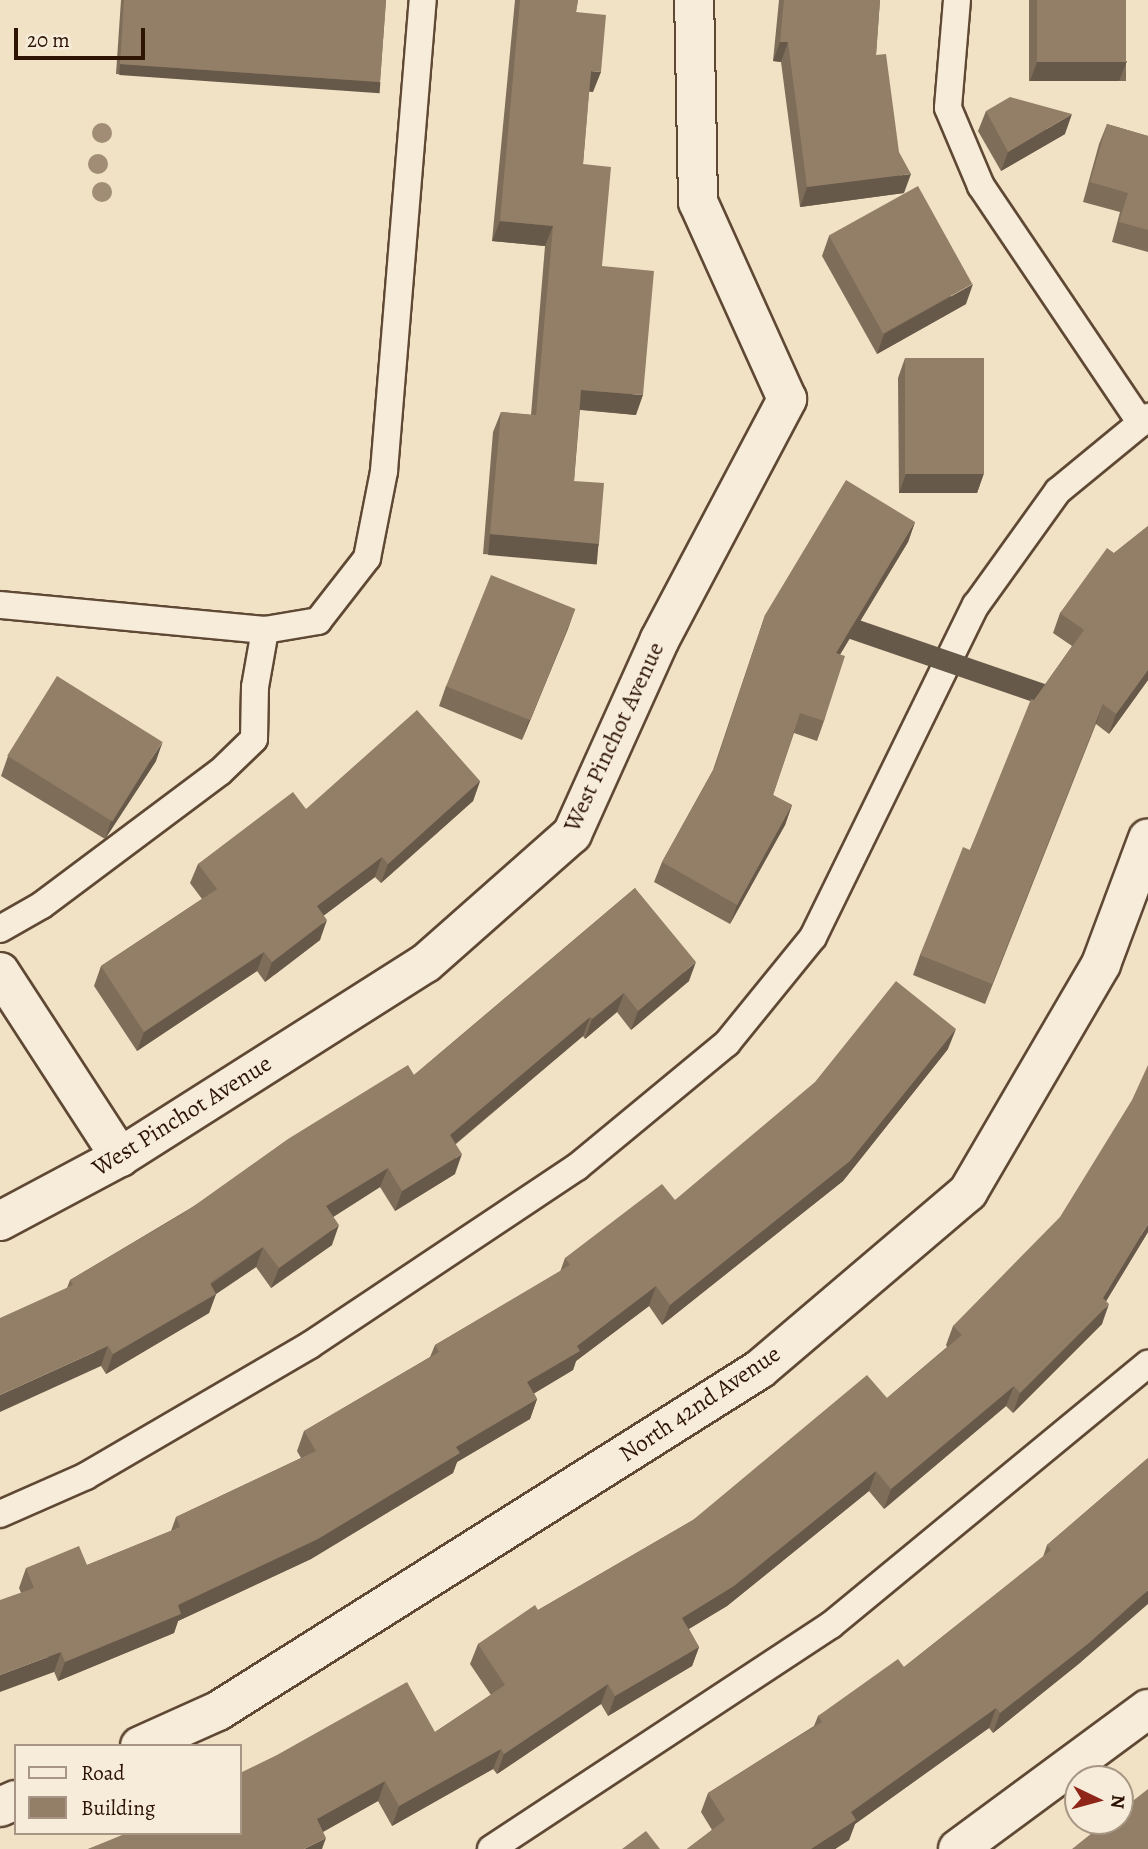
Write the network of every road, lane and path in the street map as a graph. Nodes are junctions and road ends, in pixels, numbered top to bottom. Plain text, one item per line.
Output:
1 (423, 0) edge
2 (694, 0) edge
3 (957, 0) edge
4 (1144, 420) edge
5 (0, 605) edge
6 (265, 630) junction
7 (1148, 838) edge
8 (0, 929) edge
9 (0, 972) edge
10 (120, 1157) junction
11 (0, 1221) edge
12 (1148, 1364) edge
13 (0, 1514) edge
14 (1148, 1709) edge
15 (144, 1744) edge
16 (491, 1849) edge
17 (958, 1849) edge

1 - 6 lane
2 - 10 street, West Pinchot Avenue
3 - 4 lane
4 - 13 lane
5 - 6 lane
6 - 8 lane
7 - 15 street, North 42nd Avenue
9 - 10 street
10 - 11 street, West Pinchot Avenue
12 - 16 lane
14 - 17 street

